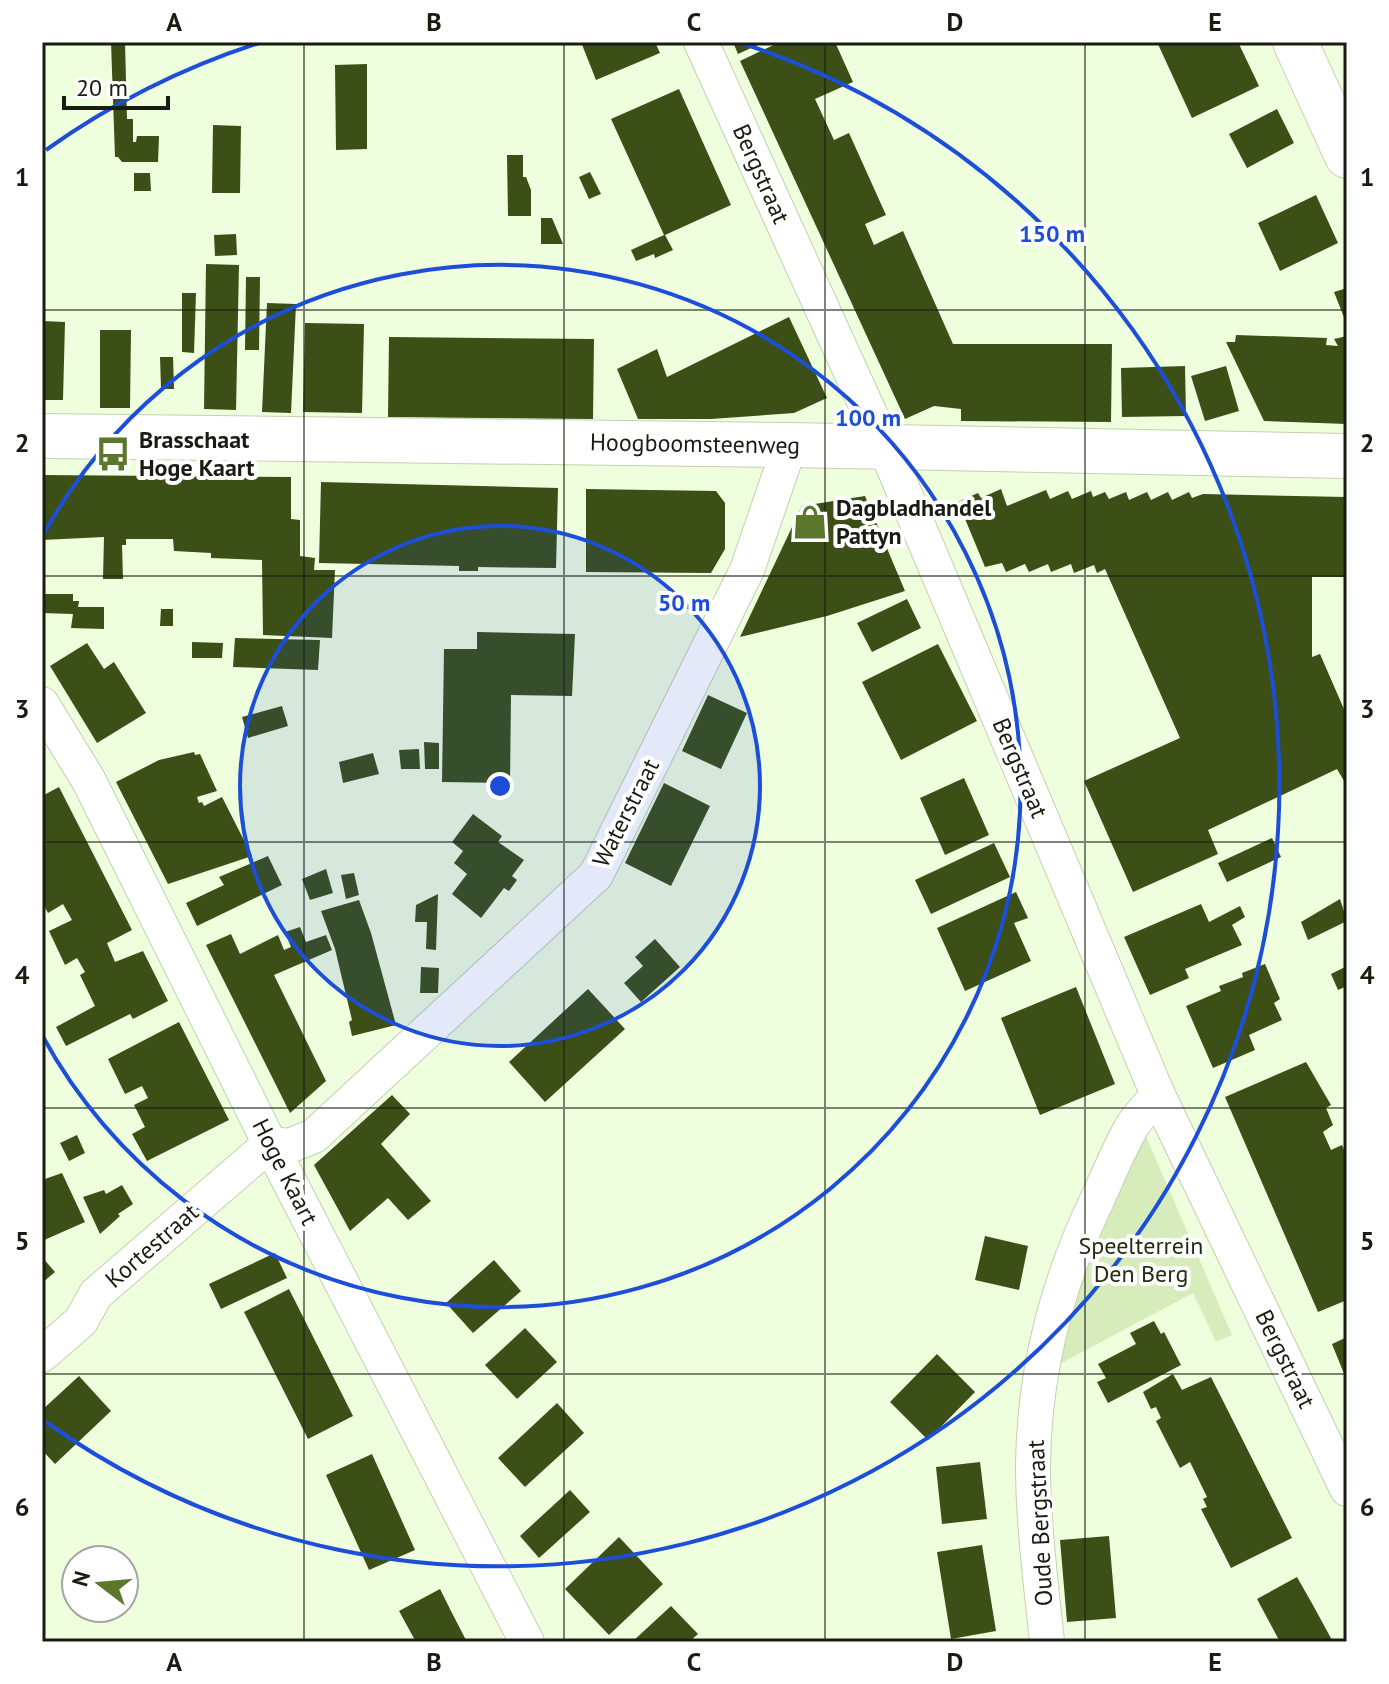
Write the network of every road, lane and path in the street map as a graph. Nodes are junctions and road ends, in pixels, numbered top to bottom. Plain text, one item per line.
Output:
1 (701, 42) edge
2 (1295, 42) edge
3 (1347, 156) edge
4 (42, 436) edge
5 (790, 445) junction
6 (885, 447) junction
7 (1347, 456) edge
8 (42, 704) edge
9 (1158, 1095) junction
10 (270, 1144) junction
11 (42, 1355) edge
12 (1347, 1489) edge
13 (527, 1642) edge
14 (1047, 1642) edge

1 - 6 street, Bergstraat
2 - 3 street
4 - 5 street, Hoogboomsteenweg
5 - 6 street, Hoogboomsteenweg
5 - 10 street, Waterstraat
6 - 7 street, Hoogboomsteenweg
6 - 9 street, Bergstraat
8 - 10 street, Hoge Kaart
9 - 12 street, Bergstraat
9 - 14 street, Oude Bergstraat
10 - 11 street, Kortestraat
10 - 13 street, Hoge Kaart

